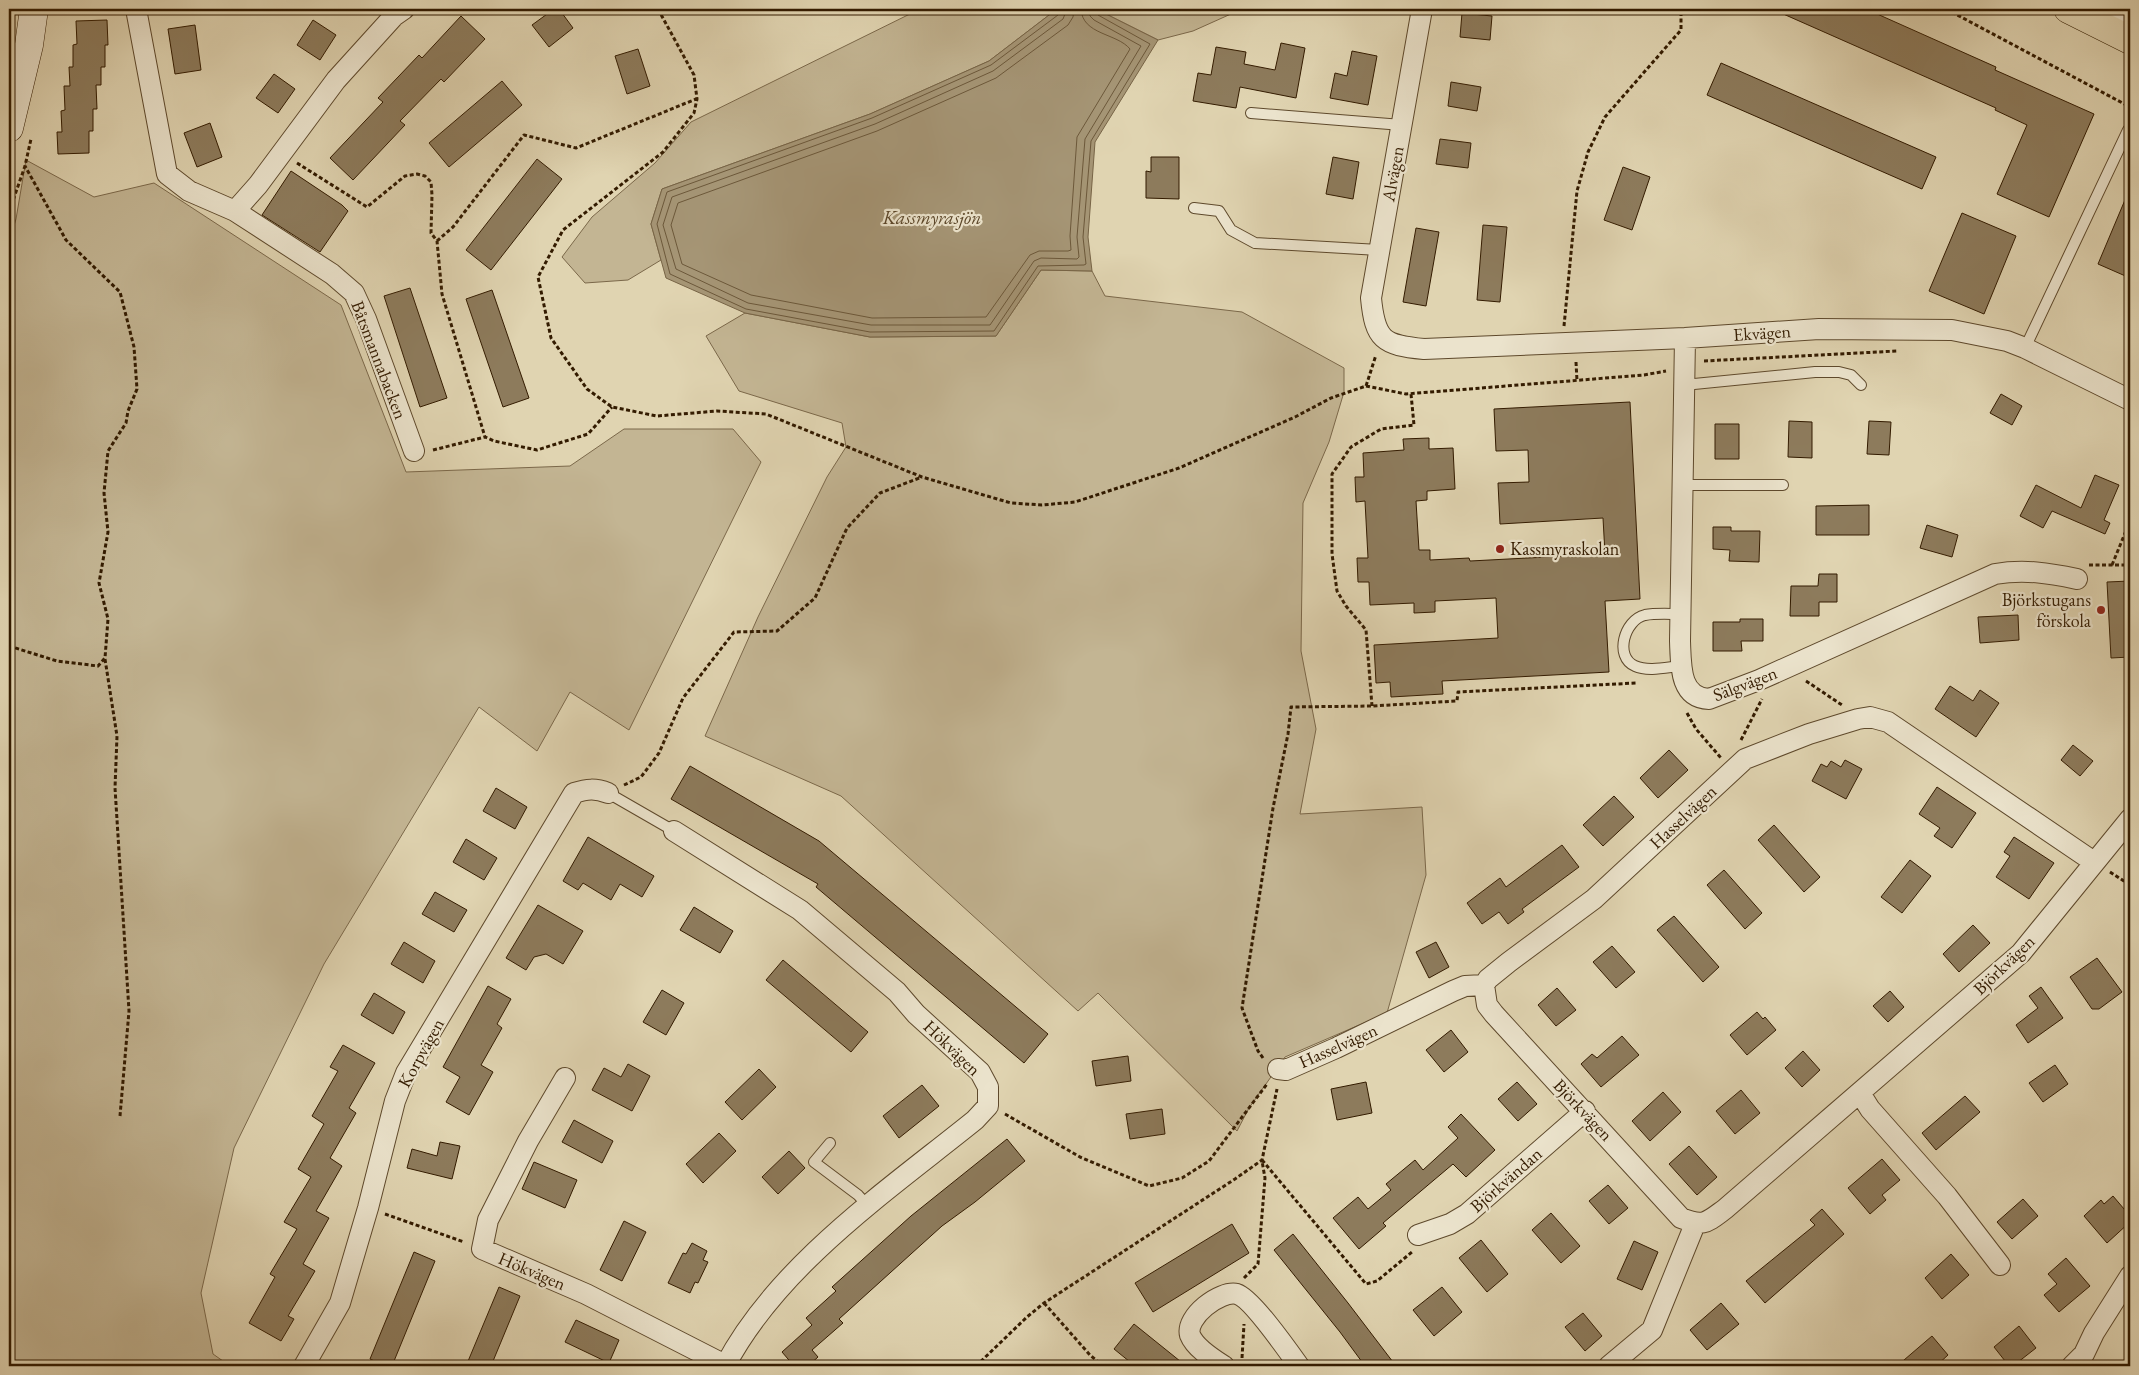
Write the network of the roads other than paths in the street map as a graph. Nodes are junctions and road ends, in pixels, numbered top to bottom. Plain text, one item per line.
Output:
1 (34, 9) edge
2 (136, 9) edge
3 (404, 9) edge
4 (1422, 9) edge
5 (2068, 9) edge
6 (2124, 31) edge
7 (1251, 113) dead end
8 (1402, 125) junction
9 (9, 128) edge
10 (2128, 130) dead end
11 (1194, 208) dead end
12 (235, 211) junction
13 (1379, 250) junction
14 (1382, 338) joint
15 (1685, 338) junction
16 (2025, 348) junction
17 (1684, 376) junction
18 (1861, 385) dead end
19 (2130, 400) edge
20 (414, 451) road end
21 (1682, 485) junction
22 (1783, 485) dead end
23 (2077, 580) road end
24 (1680, 614) junction
25 (1681, 666) junction
26 (608, 793) joint
27 (2130, 818) edge
28 (674, 831) joint
29 (2094, 862) junction
30 (1484, 985) junction
31 (1278, 1069) road end
32 (565, 1078) dead end
33 (1860, 1094) junction
34 (1585, 1112) junction
35 (830, 1142) dead end
36 (868, 1206) junction
37 (1695, 1224) junction
38 (1418, 1236) road end
39 (2000, 1265) dead end
40 (2130, 1276) edge
41 (2079, 1362) edge
42 (1294, 1364) edge
43 (304, 1366) edge
44 (725, 1366) edge
45 (1232, 1366) edge
46 (1609, 1366) edge

1 - 9 street
2 - 12 street, Båtsmannabacken
3 - 12 street
4 - 8 street, Alvägen
5 - 6 main road
7 - 8 lane
8 - 13 street, Alvägen
10 - 16 lane
11 - 13 lane
12 - 20 street, Båtsmannabacken
13 - 14 street, Alvägen
14 - 15 street, Ekvägen
15 - 16 street, Ekvägen
15 - 17 street, Sälgvägen
16 - 19 street, Ekvägen
17 - 18 lane
17 - 21 street, Sälgvägen
21 - 22 lane
21 - 24 street, Sälgvägen
23 - 25 street, Sälgvägen
24 - 25 street, Sälgvägen
24 - 25 lane
26 - 28 lane
26 - 43 street, Korpvägen
27 - 29 street, Björkvägen
28 - 36 street, Hökvägen
29 - 30 street, Hasselvägen
29 - 33 street, Björkvägen
30 - 31 street, Hasselvägen
30 - 34 street, Björkvägen
32 - 44 street, Hökvägen
33 - 37 street, Björkvägen
33 - 39 street
34 - 37 street, Björkvägen
34 - 38 street, Björkvändan
35 - 36 lane
36 - 44 street, Hökvägen
37 - 46 street
40 - 41 street
42 - 45 street

